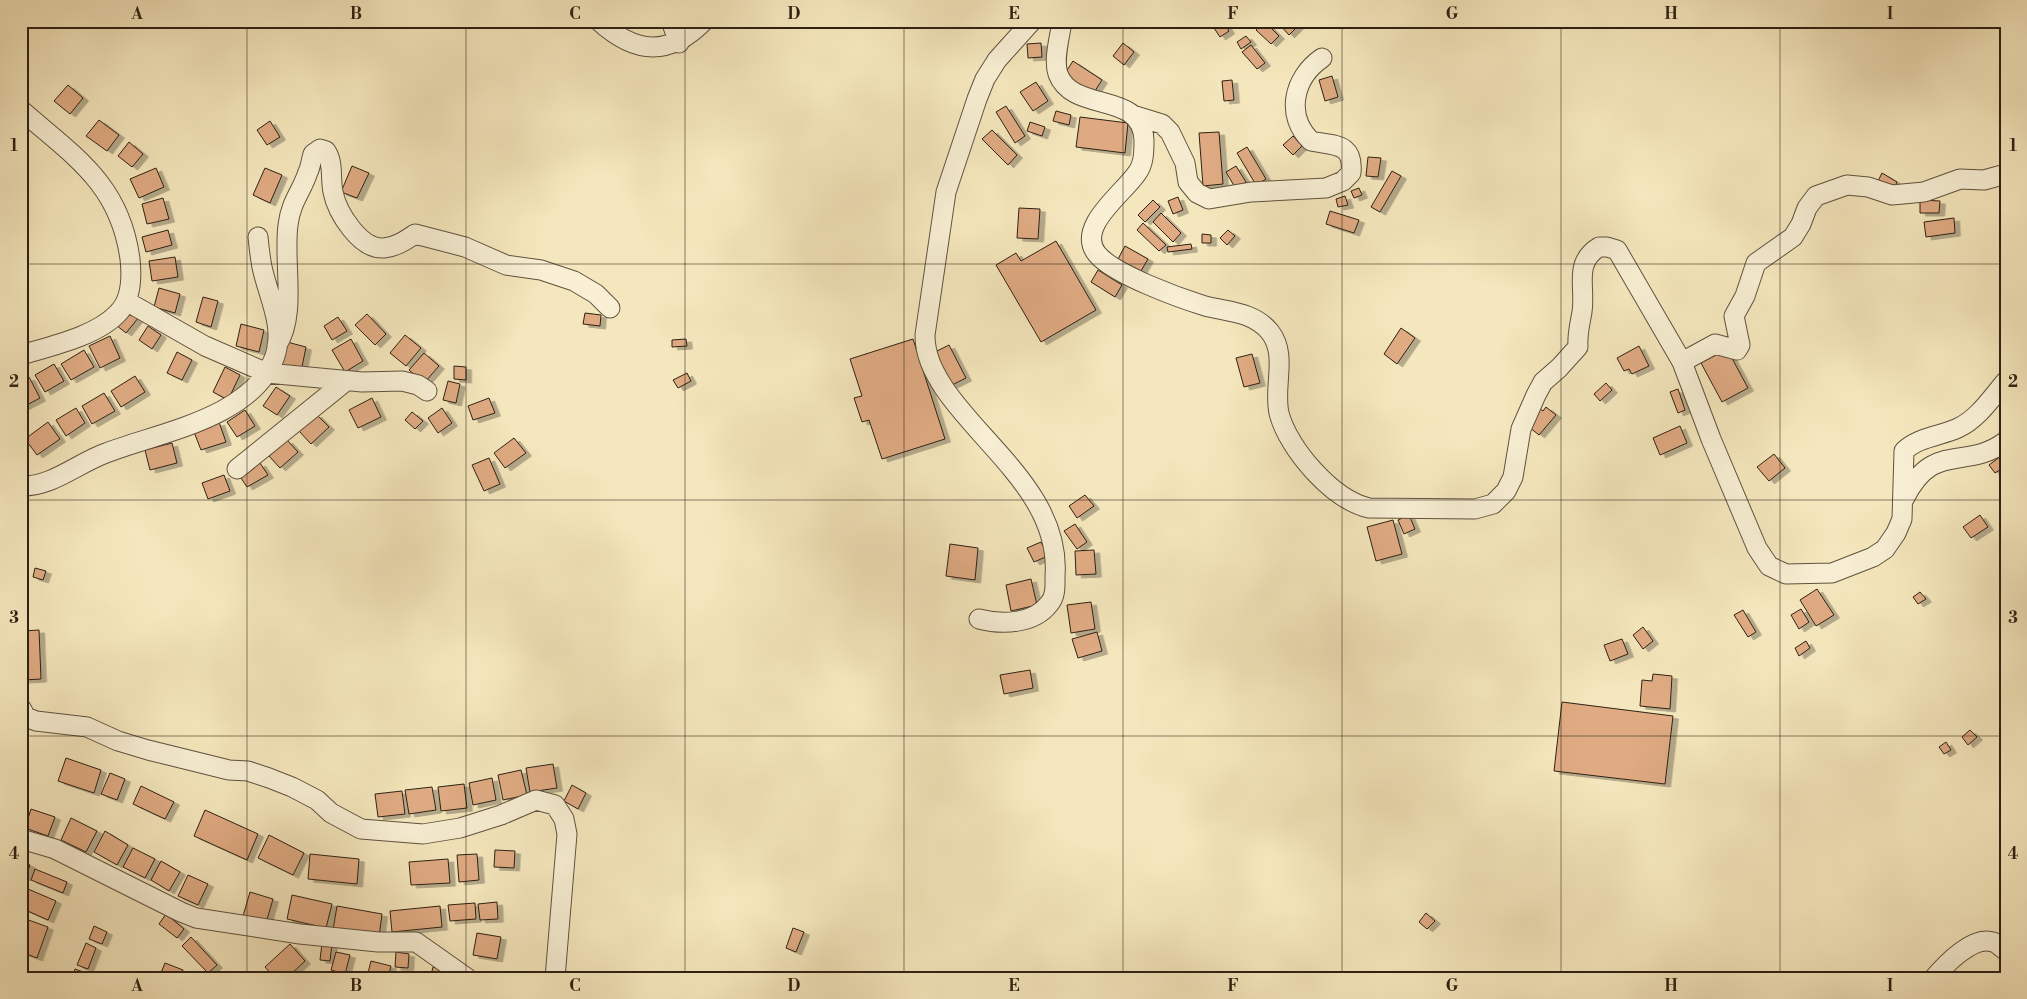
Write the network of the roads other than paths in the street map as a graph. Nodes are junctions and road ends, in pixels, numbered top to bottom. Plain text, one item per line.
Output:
1 (599, 21) edge
2 (671, 21) edge
3 (704, 21) edge
4 (1032, 21) edge
5 (1062, 21) edge
6 (679, 43) junction
7 (1322, 58) dead end
8 (21, 110) edge
9 (1136, 116) junction
10 (2006, 174) edge
11 (258, 237) dead end
12 (126, 301) junction
13 (610, 308) dead end
14 (277, 345) junction
15 (21, 355) edge
16 (1682, 362) junction
17 (267, 373) junction
18 (346, 381) junction
19 (2006, 381) edge
20 (427, 390) dead end
21 (2006, 441) edge
22 (237, 469) dead end
23 (21, 486) edge
24 (1904, 500) junction
25 (979, 619) dead end
26 (21, 708) edge
27 (21, 839) edge
28 (2006, 951) edge
29 (467, 978) edge
30 (555, 978) edge
31 (1934, 978) edge

1 - 6 street
2 - 6 street
3 - 6 street
4 - 25 street
5 - 9 street
7 - 9 street
8 - 12 street
9 - 16 street
10 - 16 street
11 - 14 street
12 - 15 street
12 - 17 street
13 - 14 street
14 - 17 street
16 - 24 street
17 - 18 street
17 - 23 street
18 - 20 street
18 - 22 street
19 - 24 street
21 - 24 street
26 - 30 street
27 - 29 street
28 - 31 street

